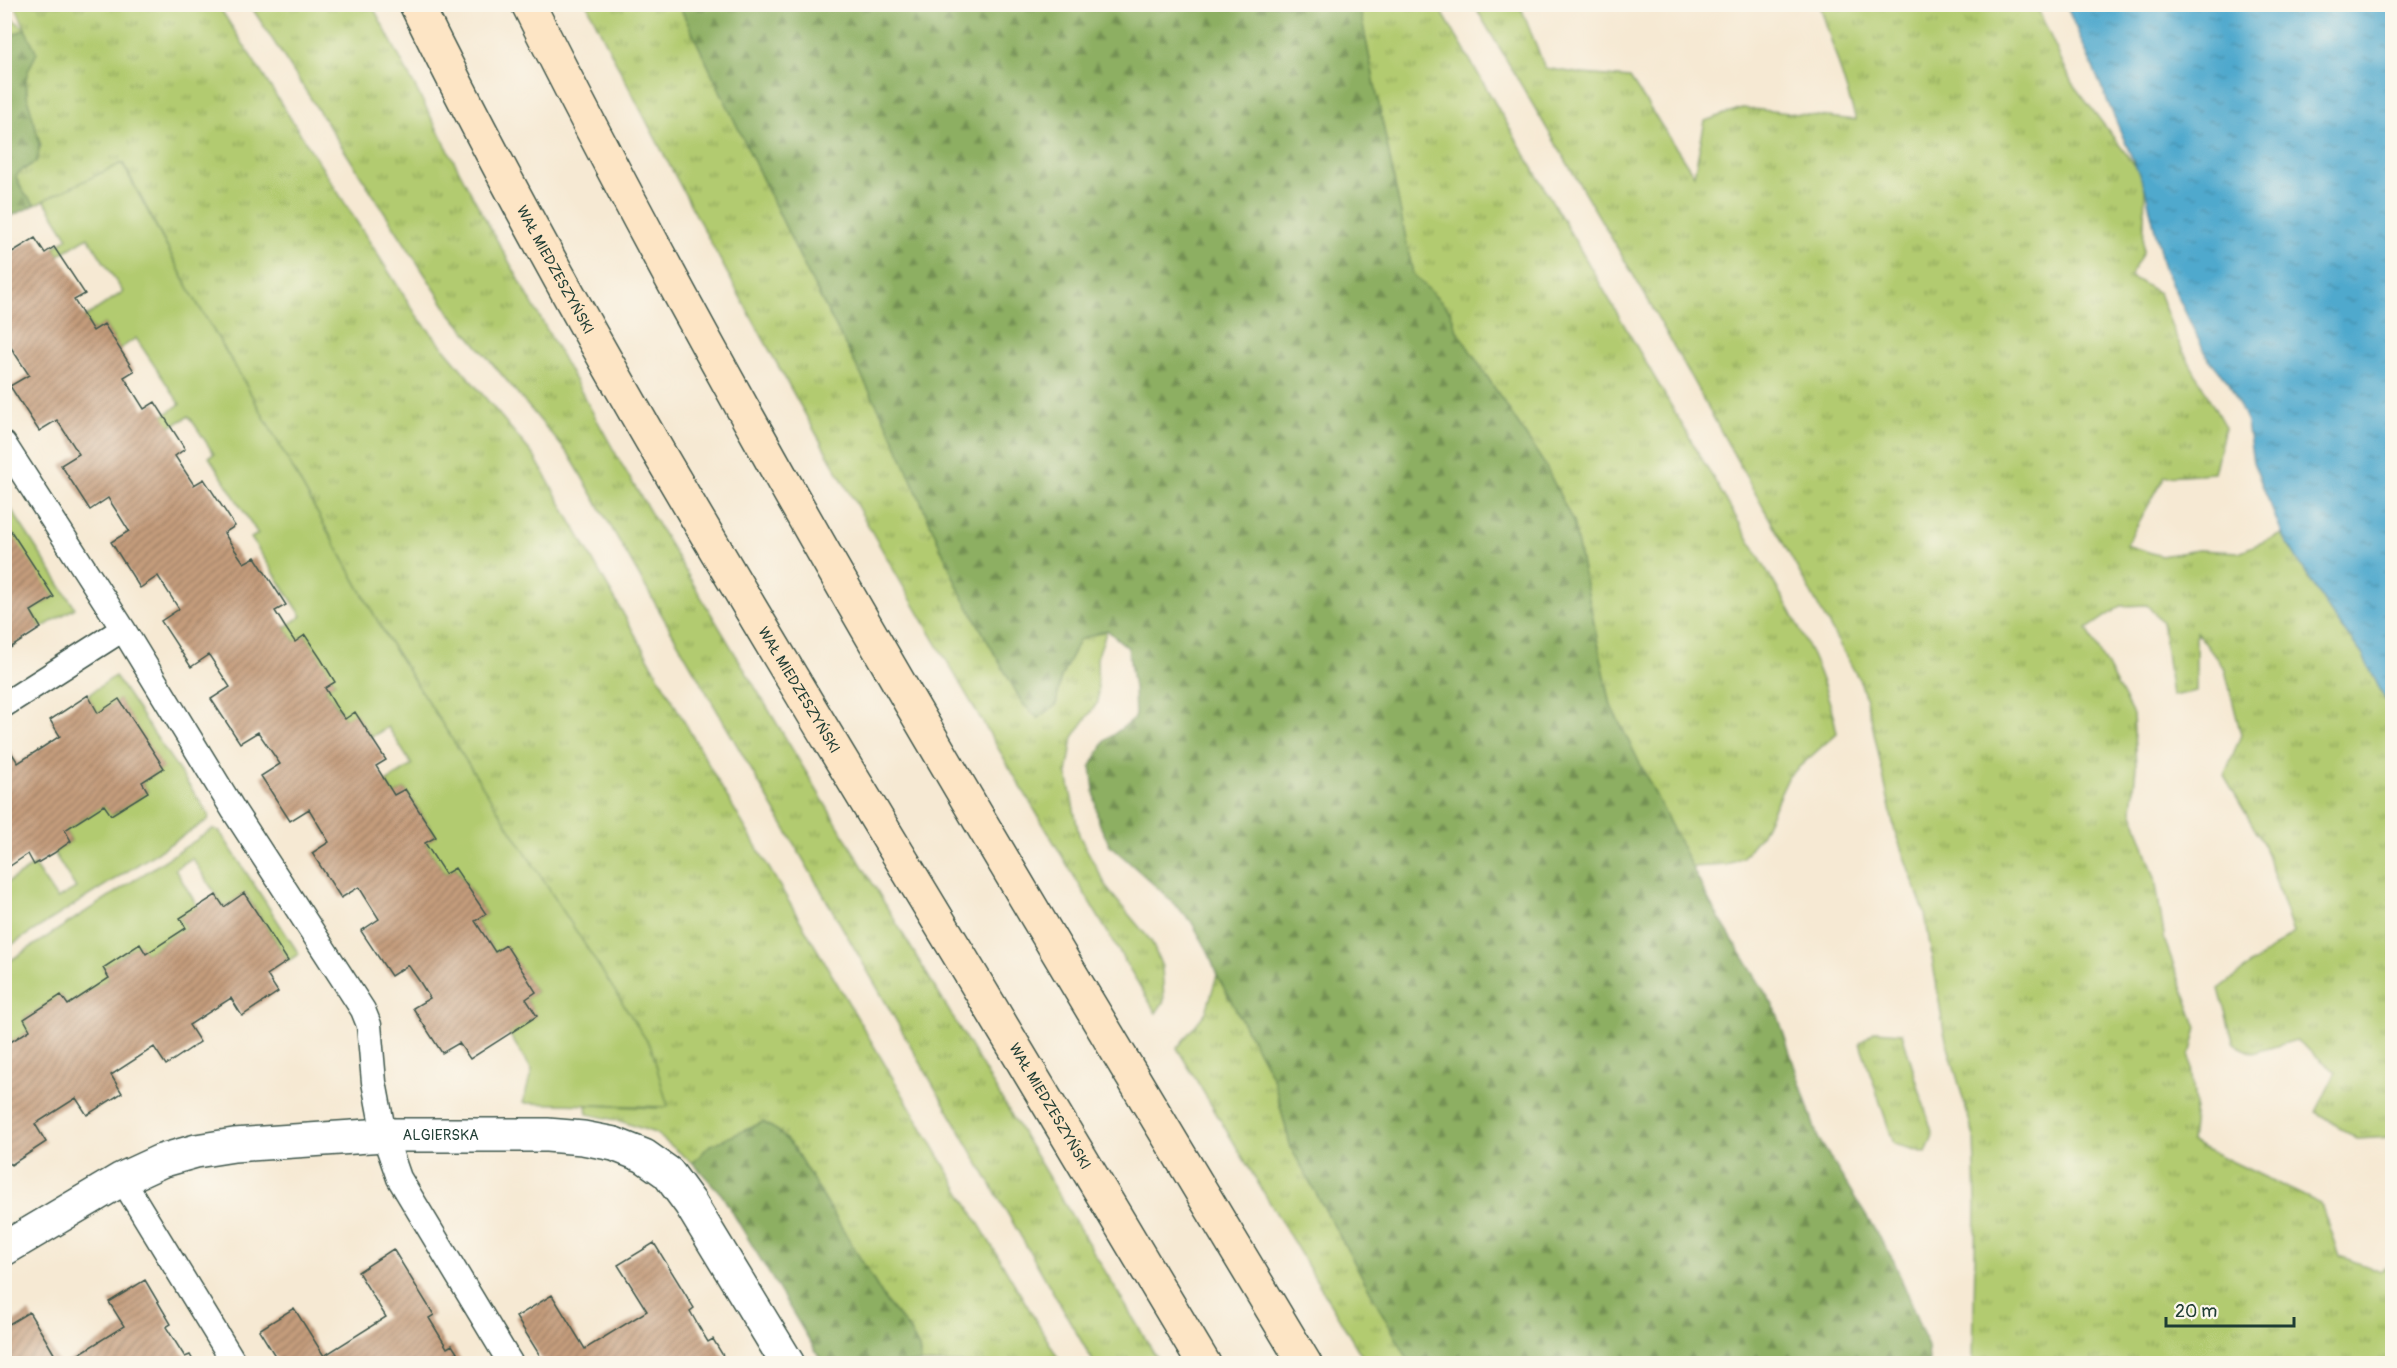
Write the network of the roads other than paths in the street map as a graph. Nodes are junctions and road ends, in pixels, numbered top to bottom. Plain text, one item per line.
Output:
1 (416, 4) edge
2 (528, 4) edge
3 (4, 444) edge
4 (123, 629) junction
5 (4, 705) edge
6 (384, 1135) junction
7 (122, 1179) junction
8 (4, 1249) edge
9 (235, 1364) edge
10 (511, 1364) edge
11 (788, 1364) edge
12 (1204, 1364) edge
13 (1305, 1364) edge

1 - 12 main road, WAŁ MIEDZESZYŃSKI
2 - 13 main road
3 - 4 lane
4 - 5 lane
4 - 6 lane
6 - 7 street, ALGIERSKA
6 - 10 lane
6 - 11 street, ALGIERSKA
7 - 8 street, ALGIERSKA
7 - 9 lane

